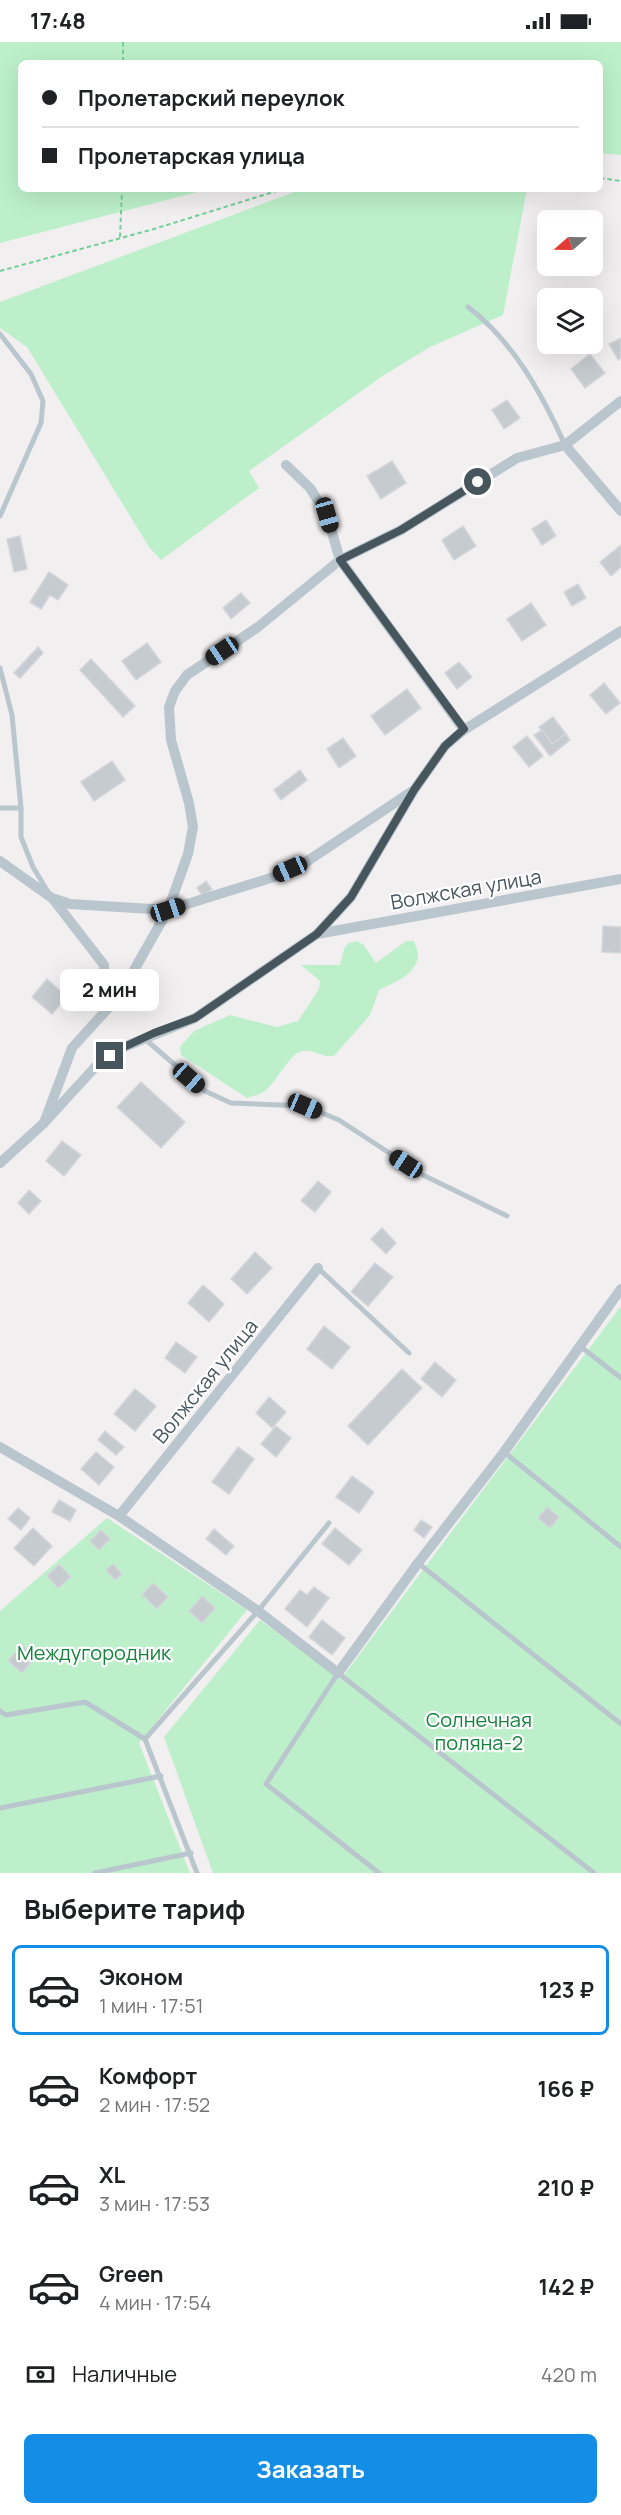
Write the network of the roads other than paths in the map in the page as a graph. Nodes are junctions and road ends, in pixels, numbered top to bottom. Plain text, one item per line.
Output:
1 (468, 307) dead end
2 (0, 334) edge
3 (621, 401) edge
4 (565, 445) junction
5 (286, 465) dead end
6 (621, 511) edge
7 (0, 516) edge
8 (340, 560) junction
9 (621, 631) edge
10 (0, 668) edge
11 (464, 729) junction
12 (414, 790) junction
13 (0, 808) edge
14 (21, 808) junction
15 (0, 861) edge
16 (621, 879) edge
17 (52, 898) junction
18 (168, 910) junction
19 (317, 934) junction
20 (107, 1009) junction
21 (143, 1038) junction
22 (44, 1123) junction
23 (0, 1163) edge
24 (507, 1216) dead end
25 (318, 1268) joint
26 (621, 1289) edge
27 (579, 1346) junction
28 (408, 1353) dead end
29 (621, 1378) edge
30 (0, 1447) edge
31 (504, 1452) junction
32 (119, 1516) junction
33 (329, 1523) dead end
34 (621, 1547) edge
35 (418, 1563) junction
36 (258, 1611) junction
37 (338, 1673) junction
38 (0, 1711) edge
39 (621, 1724) edge
40 (145, 1739) junction
41 (161, 1776) junction
42 (0, 1808) edge
43 (191, 1853) junction
44 (95, 1873) edge
45 (197, 1873) edge
46 (379, 1873) edge
47 (594, 1873) edge

1 - 4 lane
2 - 7 lane
3 - 4 street
4 - 6 street
4 - 8 street
5 - 8 street
8 - 11 street
8 - 18 street
9 - 11 street
10 - 14 lane
11 - 12 street
12 - 18 street
12 - 19 street
13 - 14 lane
14 - 17 lane
15 - 17 street
16 - 19 street, Волжская улица
17 - 18 street
17 - 20 street
18 - 20 street
19 - 21 street
20 - 22 street
21 - 22 street
21 - 24 lane
22 - 23 street
25 - 28 lane
25 - 32 street, Волжская улица
26 - 27 street
27 - 29 lane
27 - 31 street
30 - 32 street
31 - 34 lane
31 - 35 street
32 - 36 street
33 - 36 lane
35 - 37 street
35 - 39 lane
36 - 37 street
36 - 40 lane
37 - 46 lane
37 - 47 lane
38 - 40 lane
40 - 41 lane
41 - 42 lane
41 - 43 lane
43 - 44 lane
43 - 45 lane

